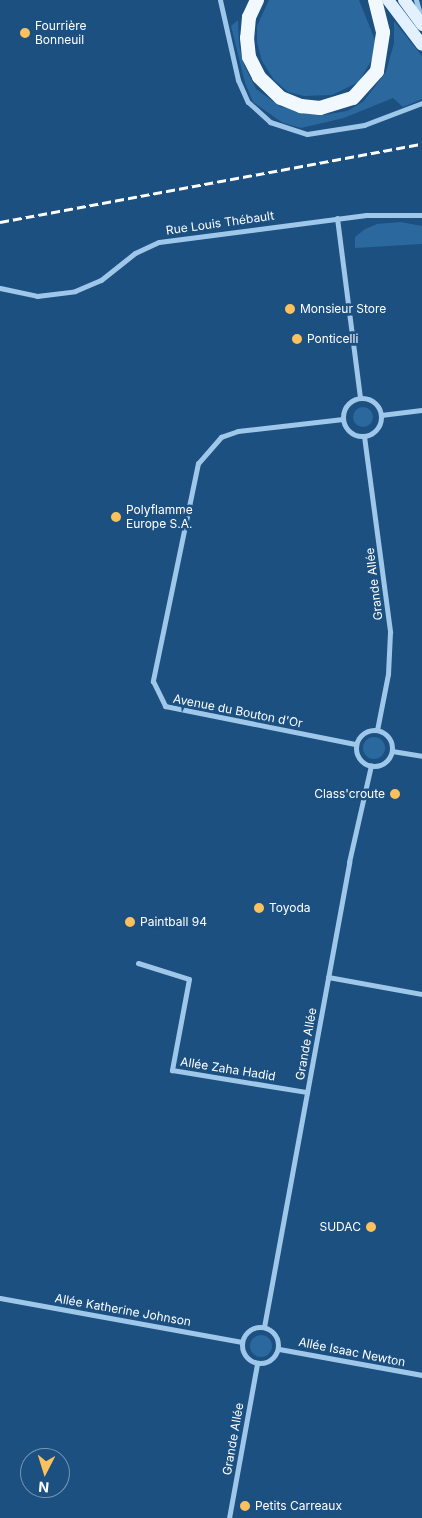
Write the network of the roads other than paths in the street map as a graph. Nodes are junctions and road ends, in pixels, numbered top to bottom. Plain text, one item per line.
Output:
1 (220, 0) edge
2 (257, 0) edge
3 (374, 0) edge
4 (388, 0) edge
5 (404, 0) edge
6 (416, 0) edge
7 (422, 20) edge
8 (422, 25) edge
9 (422, 45) edge
10 (422, 103) edge
11 (422, 215) edge
12 (338, 218) junction
13 (0, 288) edge
14 (360, 398) junction
15 (422, 410) edge
16 (382, 415) junction
17 (343, 419) junction
18 (364, 436) junction
19 (377, 730) junction
20 (356, 744) junction
21 (392, 751) junction
22 (422, 756) edge
23 (371, 765) junction
24 (138, 963) dead end
25 (328, 977) junction
26 (422, 994) edge
27 (307, 1092) junction
28 (0, 1298) edge
29 (264, 1327) junction
30 (242, 1342) junction
31 (279, 1349) junction
32 (257, 1364) junction
33 (422, 1376) edge
34 (229, 1518) edge

1 - 10 street
2 - 3 highway
4 - 9 main road
5 - 8 main road
6 - 7 street
11 - 12 street, Rue Louis Thébault
12 - 13 street, Rue Louis Thébault
12 - 14 street
14 - 16 street
14 - 17 street
15 - 16 street
16 - 18 street
17 - 18 street
17 - 20 street, Avenue du Bouton d'Or
18 - 19 street, Grande Allée
19 - 20 street
19 - 21 street
20 - 23 street
21 - 22 street
21 - 23 street
23 - 25 street, Grande Allée
24 - 27 street, Allée Zaha Hadid
25 - 26 street
25 - 27 street, Grande Allée
27 - 29 street, Grande Allée
28 - 30 street, Allée Katherine Johnson
29 - 30 street
29 - 31 street
30 - 32 street
31 - 32 street
31 - 33 street, Allée Isaac Newton
32 - 34 street, Grande Allée

